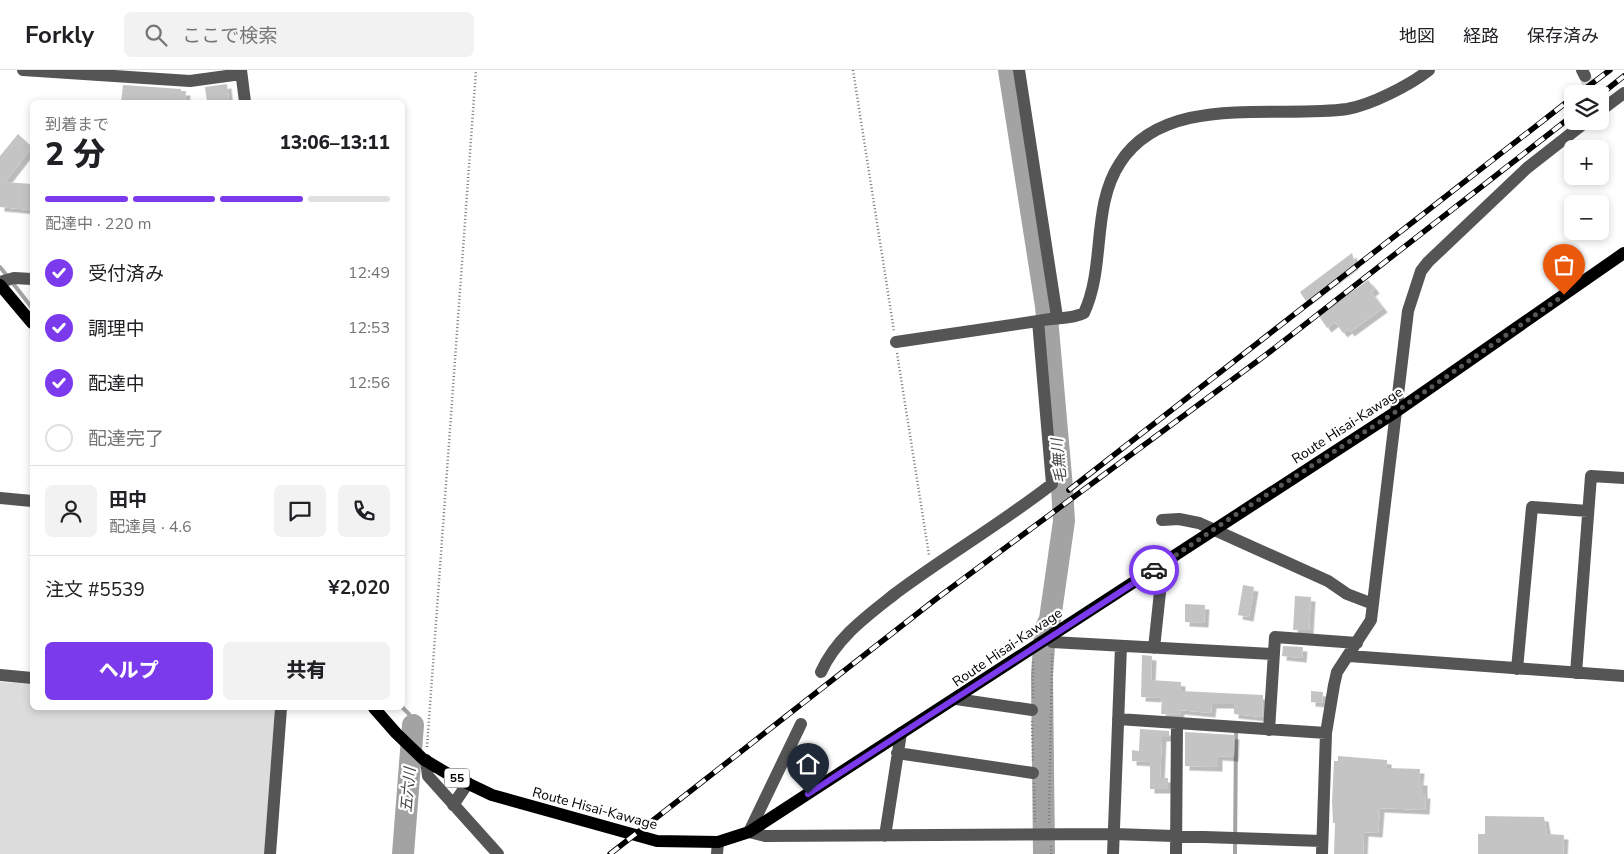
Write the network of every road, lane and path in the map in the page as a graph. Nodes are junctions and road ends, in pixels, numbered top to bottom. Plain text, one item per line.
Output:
1 (23, 70) edge
2 (476, 70) edge
3 (853, 70) edge
4 (1019, 70) edge
5 (1429, 70) edge
6 (241, 72) edge
7 (1624, 92) edge
8 (245, 100) edge
9 (1609, 104) edge
10 (1576, 130) edge
11 (1624, 253) edge
12 (30, 280) edge
13 (5, 281) edge
14 (1056, 318) junction
15 (30, 320) edge
16 (1039, 321) junction
17 (896, 342) junction
18 (1394, 413) junction
19 (1624, 478) edge
20 (0, 498) edge
21 (30, 501) edge
22 (1588, 511) junction
23 (1162, 520) dead end
24 (1213, 530) junction
25 (1163, 564) junction
26 (931, 567) junction
27 (1374, 604) junction
28 (1053, 637) junction
29 (1357, 643) junction
30 (1034, 646) junction
31 (1121, 646) junction
32 (1154, 648) junction
33 (1274, 654) junction
34 (1349, 656) junction
35 (1517, 669) junction
36 (821, 672) dead end
37 (1576, 673) junction
38 (0, 675) edge
39 (1624, 676) edge
40 (30, 678) edge
41 (956, 699) junction
42 (281, 710) edge
43 (376, 710) edge
44 (1032, 710) junction
45 (1118, 719) junction
46 (1177, 723) junction
47 (801, 724) dead end
48 (1269, 730) junction
49 (901, 733) junction
50 (1326, 733) junction
51 (897, 753) junction
52 (425, 760) junction
53 (1033, 773) junction
54 (468, 783) junction
55 (453, 805) junction
56 (749, 832) junction
57 (1035, 834) junction
58 (1050, 834) junction
59 (1114, 834) junction
60 (1176, 835) junction
61 (885, 836) junction
62 (1322, 841) junction
63 (718, 848) edge
64 (270, 854) edge
65 (498, 854) edge
66 (1051, 854) edge
67 (1113, 854) edge
68 (1176, 854) edge
69 (1322, 854) edge

1 - 6 street
2 - 52 path
3 - 17 path
4 - 14 street
5 - 14 street
6 - 8 street
7 - 9 street
10 - 18 street
11 - 18 main road, Route Hisai-Kawage / 55
12 - 13 street
13 - 15 main road
14 - 16 street
16 - 17 street
16 - 26 street
17 - 26 path
18 - 24 main road, Route Hisai-Kawage / 55
18 - 27 street
19 - 22 street
20 - 21 street
22 - 35 street
22 - 37 street
23 - 24 street
24 - 25 main road, Route Hisai-Kawage / 55
24 - 27 street
25 - 28 main road, Route Hisai-Kawage / 55
25 - 32 street
26 - 36 street
27 - 29 street
28 - 30 main road, Route Hisai-Kawage / 55
28 - 31 street
28 - 58 path
29 - 33 street
29 - 34 street
30 - 41 main road, Route Hisai-Kawage / 55
30 - 44 path
31 - 32 street
31 - 45 street
32 - 33 street
33 - 48 street
34 - 35 street
34 - 50 street
35 - 37 street
37 - 39 street
38 - 40 street
41 - 44 street
41 - 49 main road, Route Hisai-Kawage / 55
42 - 64 street
43 - 52 main road, Route Hisai-Kawage / 55
44 - 53 path
45 - 46 street
45 - 59 street
46 - 48 street
46 - 60 street
47 - 56 street
48 - 50 street
49 - 51 street
49 - 56 main road, Route Hisai-Kawage / 55
50 - 62 street
51 - 53 street
51 - 61 street
52 - 54 main road, Route Hisai-Kawage / 55
52 - 55 street
53 - 57 path
54 - 55 street
54 - 63 main road, Route Hisai-Kawage / 55
55 - 65 street
56 - 61 street
56 - 63 main road, Route Hisai-Kawage / 55
57 - 58 street
57 - 61 street
58 - 59 street
58 - 66 path
59 - 60 street
59 - 67 street
60 - 62 street
60 - 68 street
62 - 69 street

